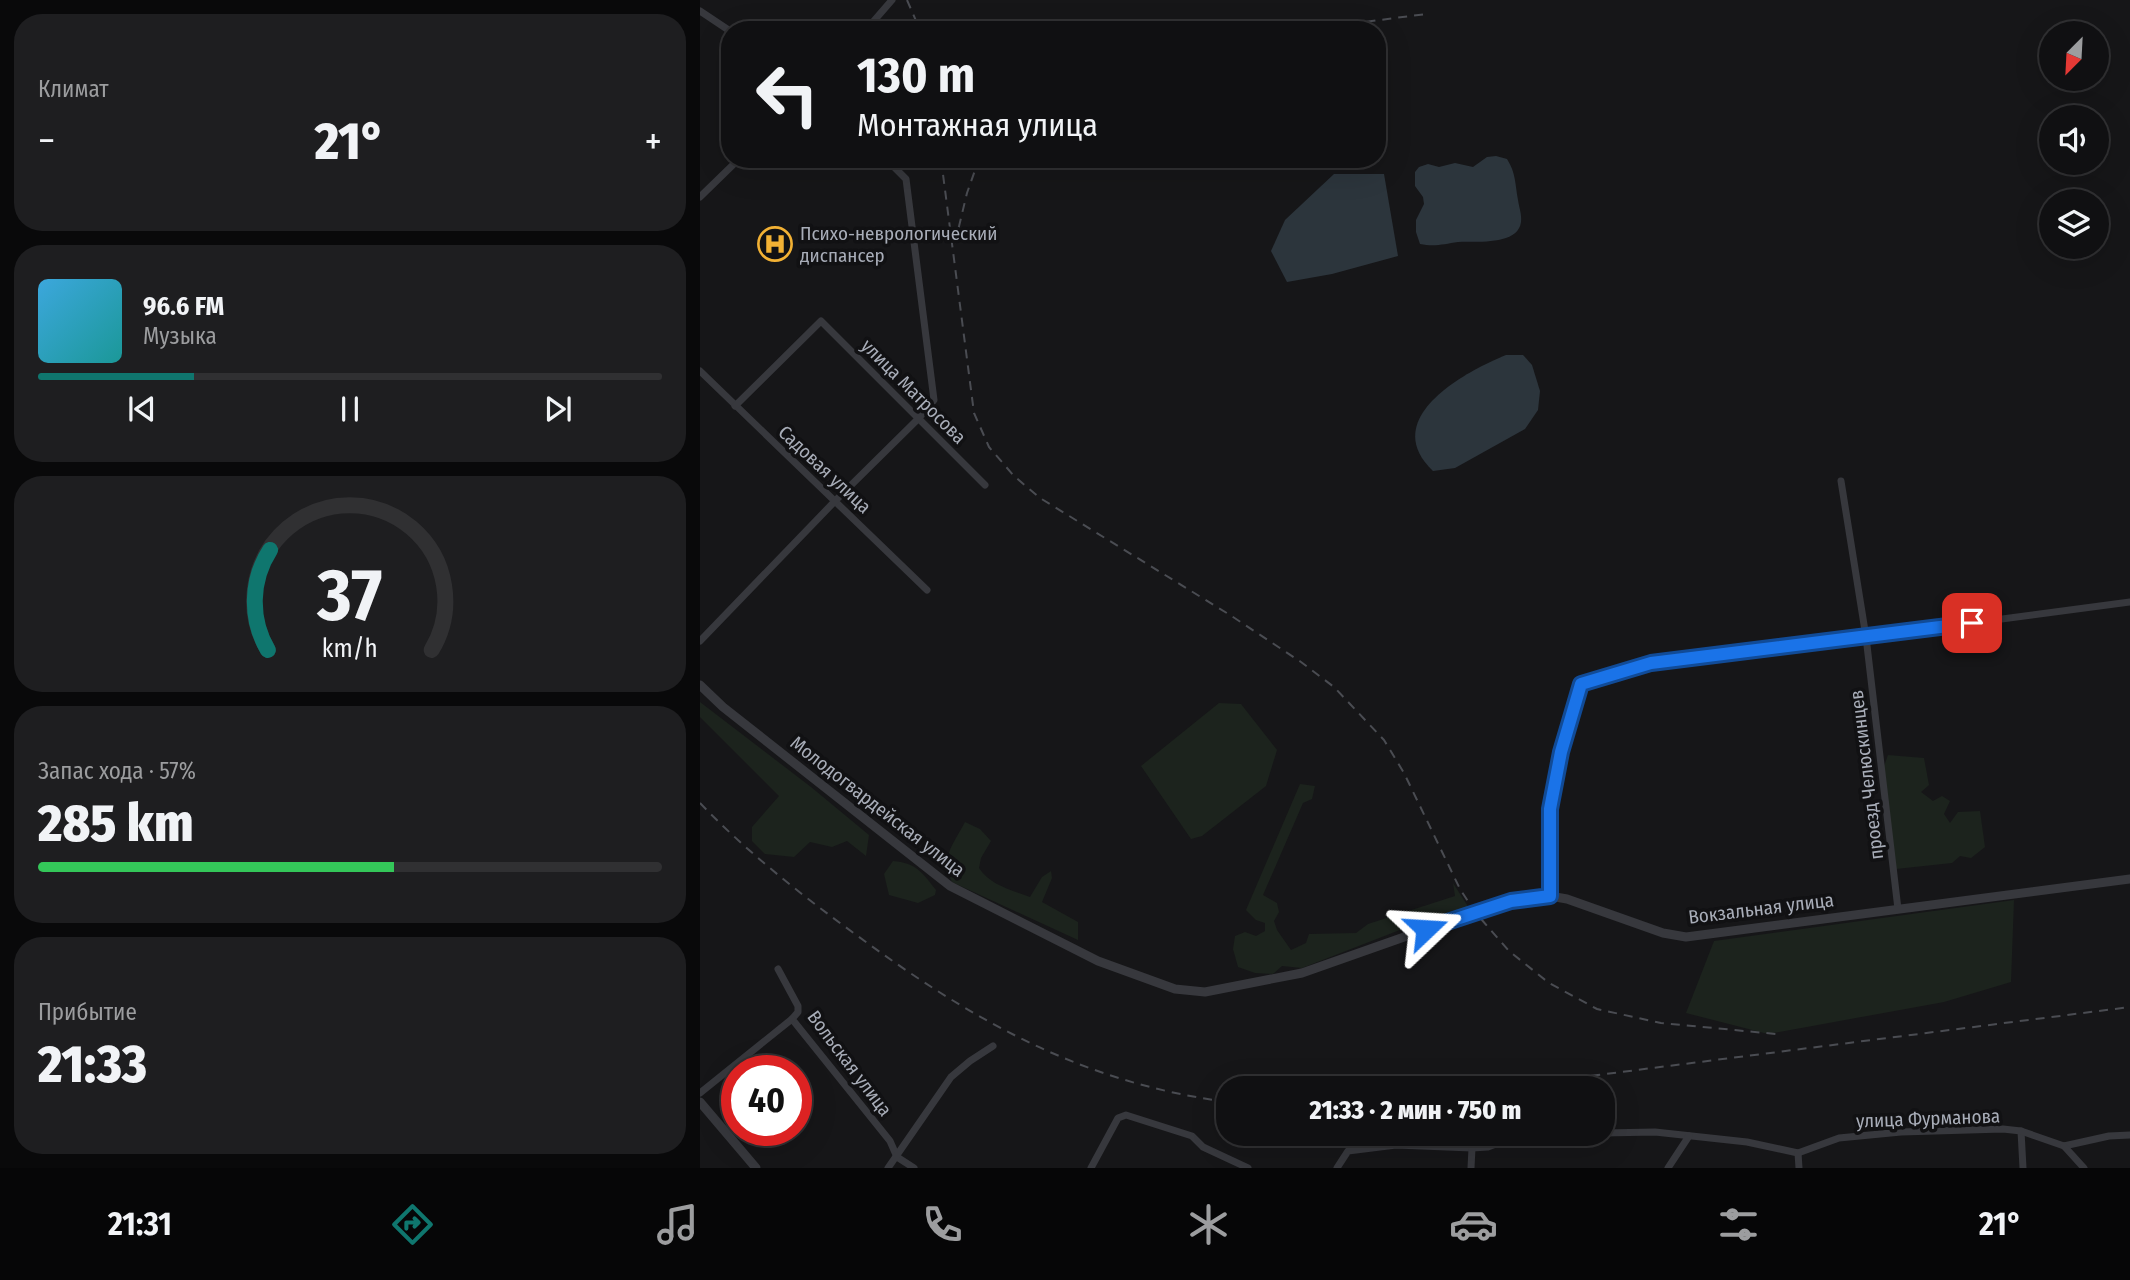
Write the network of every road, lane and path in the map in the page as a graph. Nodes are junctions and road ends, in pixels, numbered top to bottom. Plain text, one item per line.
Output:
1 (892, 0) edge
2 (700, 12) edge
3 (874, 21) edge
4 (721, 25) edge
5 (729, 168) edge
6 (896, 168) edge
7 (700, 197) edge
8 (700, 371) edge
9 (735, 406) junction
10 (919, 418) junction
11 (1842, 481) dead end
12 (985, 485) dead end
13 (836, 500) junction
14 (927, 590) dead end
15 (2130, 602) edge
16 (1866, 638) junction
17 (700, 641) edge
18 (700, 685) edge
19 (2130, 879) edge
20 (1550, 896) junction
21 (1898, 909) junction
22 (778, 969) dead end
23 (1205, 992) joint
24 (792, 1018) junction
25 (993, 1046) dead end
26 (700, 1093) edge
27 (700, 1102) edge
28 (2021, 1131) junction
29 (1615, 1133) edge
30 (2130, 1135) edge
31 (1689, 1136) junction
32 (1491, 1146) edge
33 (2064, 1146) junction
34 (1472, 1148) junction
35 (1798, 1153) junction
36 (897, 1157) junction
37 (755, 1168) edge
38 (888, 1168) edge
39 (914, 1168) edge
40 (1091, 1168) edge
41 (1248, 1168) edge
42 (1337, 1168) edge
43 (1471, 1168) edge
44 (1668, 1168) edge
45 (1799, 1168) edge
46 (2023, 1168) edge
47 (2084, 1168) edge

1 - 3 street
2 - 4 street
5 - 7 street
6 - 10 street
8 - 9 street, Садовая улица
9 - 10 street, улица Матросова
9 - 13 street, Садовая улица
10 - 12 street, улица Матросова
10 - 13 street
11 - 16 street, проезд Челюскинцев
13 - 14 street, Садовая улица
13 - 17 street
15 - 16 street
16 - 20 street
16 - 21 street, проезд Челюскинцев
18 - 23 street, Молодогвардейская улица
19 - 21 street, Вокзальная улица
20 - 21 street, Вокзальная улица
20 - 23 street, Вокзальная улица
22 - 24 street, Вольская улица
24 - 26 street
24 - 36 street, Вольская улица
25 - 36 street
27 - 37 street
28 - 33 street, улица Фурманова
28 - 35 street, улица Фурманова
28 - 46 street
29 - 31 street
30 - 33 street
31 - 35 street
31 - 44 street
32 - 34 street
33 - 47 street
34 - 42 street
34 - 43 street
35 - 45 street
36 - 38 street
36 - 39 street, Вольская улица
40 - 41 street

